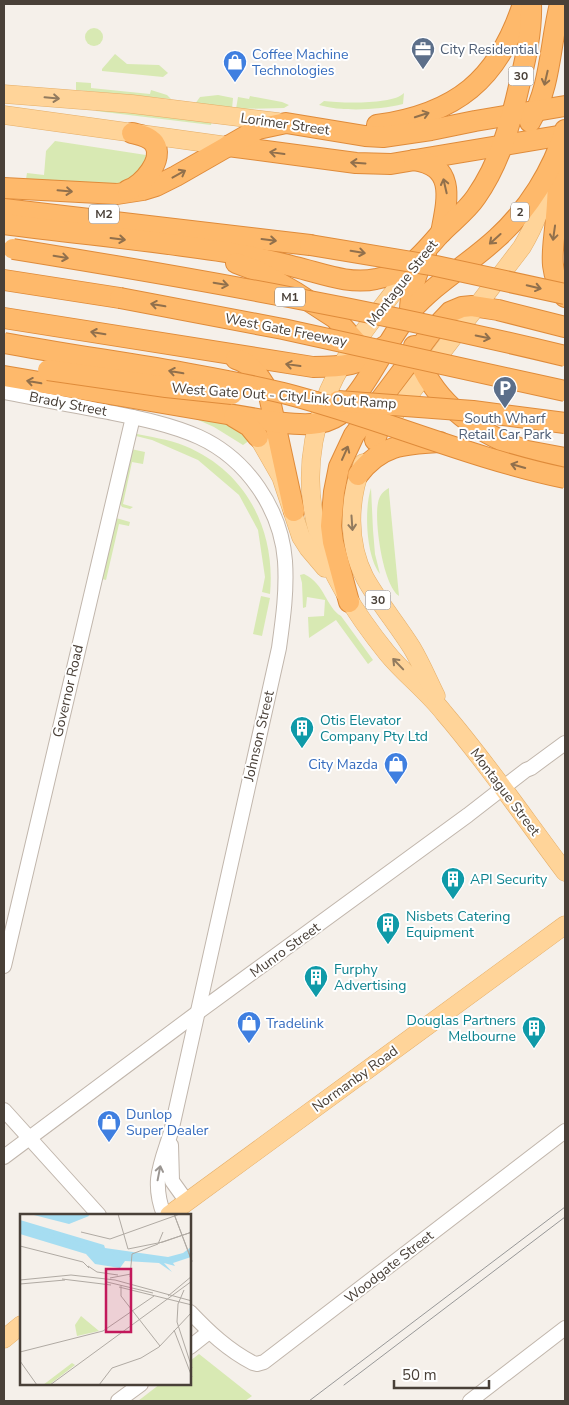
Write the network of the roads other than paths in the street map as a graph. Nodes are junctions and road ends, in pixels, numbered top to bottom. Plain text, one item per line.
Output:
1 (523, 4) edge
2 (531, 4) edge
3 (560, 4) edge
4 (4, 94) edge
5 (565, 106) edge
6 (535, 112) junction
7 (512, 114) junction
8 (4, 115) edge
9 (286, 124) junction
10 (323, 128) junction
11 (132, 132) junction
12 (562, 142) edge
13 (503, 145) junction
14 (228, 146) junction
15 (411, 160) junction
16 (4, 188) edge
17 (117, 194) junction
18 (4, 198) edge
19 (4, 209) edge
20 (4, 224) edge
21 (199, 240) junction
22 (431, 245) junction
23 (7, 248) edge
24 (4, 280) edge
25 (565, 296) edge
26 (478, 306) junction
27 (410, 313) junction
28 (4, 318) edge
29 (565, 327) edge
30 (4, 343) edge
31 (216, 353) junction
32 (416, 353) junction
33 (565, 356) edge
34 (365, 357) junction
35 (4, 362) edge
36 (342, 367) junction
37 (424, 373) junction
38 (4, 376) edge
39 (565, 391) edge
40 (4, 392) edge
41 (382, 400) junction
42 (220, 413) junction
43 (133, 417) junction
44 (276, 422) junction
45 (319, 422) junction
46 (565, 423) edge
47 (258, 437) joint
48 (375, 440) junction
49 (529, 450) junction
50 (565, 458) edge
51 (358, 475) junction
52 (565, 478) edge
53 (294, 511) junction
54 (345, 595) junction
55 (444, 712) junction
56 (565, 743) edge
57 (503, 789) junction
58 (565, 872) edge
59 (565, 925) edge
60 (4, 966) edge
61 (198, 1013) junction
62 (4, 1110) edge
63 (565, 1131) edge
64 (171, 1132) junction
65 (29, 1138) junction
66 (4, 1157) edge
67 (187, 1202) junction
68 (98, 1214) edge
69 (164, 1214) edge
70 (170, 1214) edge
71 (191, 1313) edge
72 (20, 1326) edge
73 (565, 1328) edge
74 (209, 1332) junction
75 (4, 1338) edge
76 (191, 1345) edge
77 (140, 1385) edge
78 (118, 1401) edge
79 (470, 1401) edge

10 -> 1 highway
2 - 7 highway, Montague Street / 30
3 -> 6 highway
4 -> 9 main road, Lorimer Street
5 - 6 highway, Lorimer Street
6 - 7 highway, Lorimer Street
6 - 13 highway
7 - 10 highway, Lorimer Street
7 - 13 highway, Montague Street / 30
8 - 11 main road
9 - 10 highway, Lorimer Street
9 - 14 highway
11 - 14 main road
11 - 17 highway, M2
12 - 13 highway
12 -> 25 highway
12 - 26 main road, Montague Street / 30
12 -> 27 highway, 2
13 - 15 highway
13 - 22 highway, Montague Street / 30
15 -> 14 highway
17 -> 14 highway, M2
22 -> 15 highway
16 -> 17 highway, M2
18 - 21 highway, M2
19 - 21 highway
20 -> 21 highway
21 - 22 highway
21 -> 25 highway, bridge
21 - 34 highway
22 - 27 highway
22 - 34 main road, Montague Street / 30
23 -> 33 highway, M1, bridge
39 -> 24 highway, West Gate Freeway / M1, bridge
26 - 29 highway
26 - 32 highway
26 - 37 main road, Montague Street / 30
27 - 32 highway
27 - 34 highway, 2
31 -> 28 highway
52 -> 30 highway, bridge
36 -> 31 highway
31 - 44 highway
32 - 37 highway
32 - 41 highway
34 - 36 highway
34 - 41 highway
34 - 45 highway
35 - 46 highway, West Gate Out - CityLink Out Ramp, bridge
36 - 45 main road, Montague Street / 30
37 - 48 main road, Montague Street / 30
37 - 49 highway
42 -> 38 highway
40 - 43 street, Brady Street
41 - 48 highway
54 -> 41 highway
42 - 44 highway
42 - 47 highway
43 - 60 street, Governor Road
43 - 61 street, Johnson Street
44 - 45 highway
44 - 53 highway
45 - 54 main road, Montague Street / 30
47 - 53 main road
48 - 51 main road, Montague Street / 30
49 - 50 highway
49 - 51 highway
51 -> 55 main road, Montague Street / 30
53 - 54 main road
55 -> 54 main road, Montague Street / 30
55 - 57 main road, Montague Street / 30
56 - 57 street, Munro Street
57 - 58 main road, Montague Street / 30
57 - 61 street, Munro Street
59 - 67 main road, Normanby Road
61 - 64 street, Johnson Street
61 - 65 street, Munro Street
62 - 65 street
63 - 74 street, Woodgate Street
64 - 67 street, Johnson Street
69 -> 64 street, Johnson Street
65 - 66 street, Munro Street
65 - 68 street
67 - 70 main road, Normanby Road
71 - 74 street, Woodgate Street
72 - 75 main road
73 - 79 street
74 - 76 street
77 - 78 street

